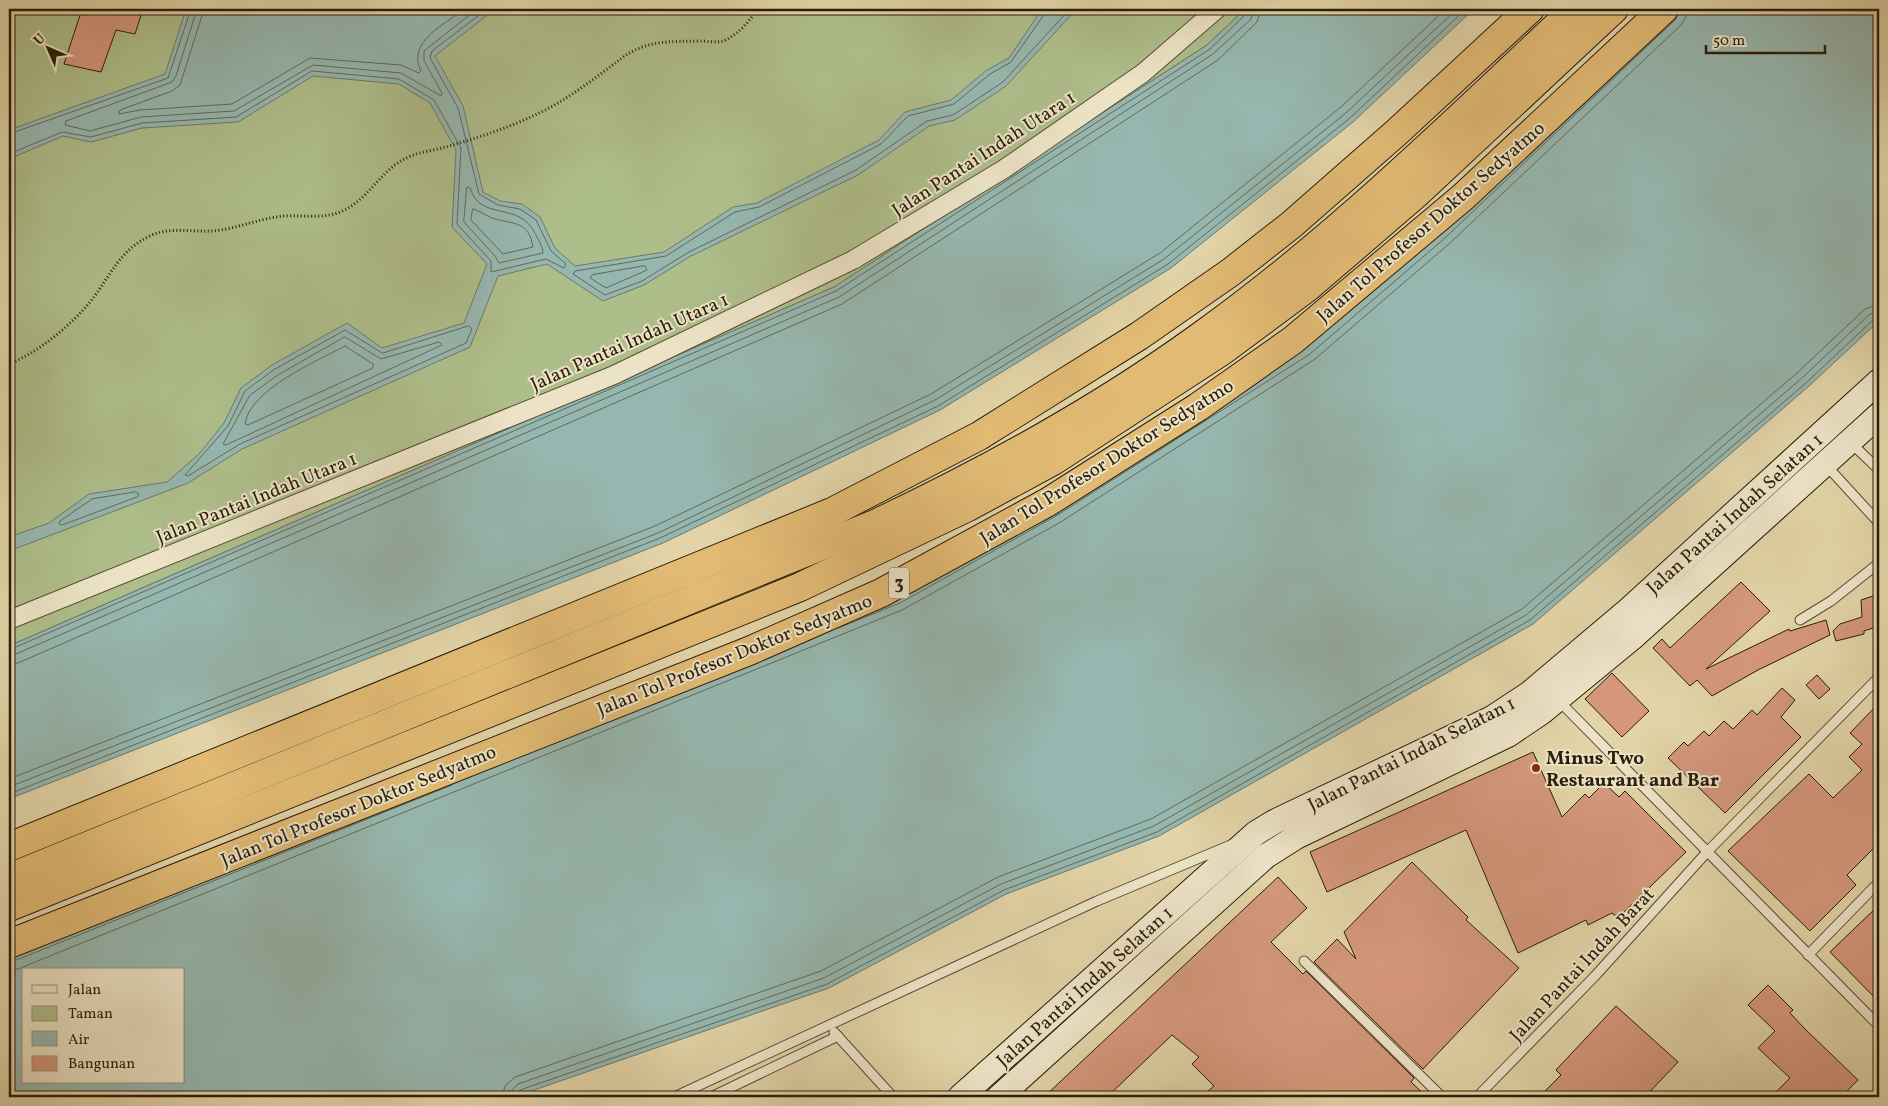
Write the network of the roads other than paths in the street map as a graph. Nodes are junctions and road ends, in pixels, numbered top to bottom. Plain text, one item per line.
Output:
1 (1217, 9) edge
2 (1530, 9) edge
3 (1575, 9) edge
4 (1614, 9) edge
5 (1664, 9) edge
6 (1879, 381) edge
7 (1879, 415) edge
8 (1850, 441) junction
9 (1825, 464) junction
10 (1879, 466) edge
11 (1879, 523) edge
12 (1879, 564) edge
13 (9, 620) edge
14 (1800, 620) dead end
15 (1879, 677) edge
16 (1550, 690) junction
17 (1240, 846) junction
18 (9, 847) edge
19 (1708, 852) junction
20 (9, 878) edge
21 (1879, 882) edge
22 (9, 907) edge
23 (9, 944) edge
24 (1808, 955) junction
25 (1304, 961) dead end
26 (829, 1026) junction
27 (1879, 1026) edge
28 (838, 1036) junction
29 (674, 1097) edge
30 (711, 1097) edge
31 (893, 1097) edge
32 (960, 1097) edge
33 (999, 1097) edge
34 (1442, 1097) edge
35 (1477, 1097) edge

1 - 13 street, Jalan Pantai Indah Utara 1
2 - 18 highway
3 - 20 highway
4 - 22 highway, Jalan Tol Profesor Doktor Sedyatmo / 3
5 - 23 highway, Jalan Tol Profesor Doktor Sedyatmo / 3
6 - 16 street, Jalan Pantai Indah Selatan 1
7 - 8 street, Jalan Pantai Indah Selatan 1
8 - 9 street, Jalan Pantai Indah Selatan 1
8 - 10 lane
9 - 11 lane
9 - 16 street, Jalan Pantai Indah Selatan 1
12 - 14 lane
15 - 19 lane, Jalan Pantai Indah Barat
16 - 17 street, Jalan Pantai Indah Selatan 1
16 - 19 lane
16 - 33 street, Jalan Pantai Indah Selatan 1
17 - 26 lane
17 - 32 street, Jalan Pantai Indah Selatan 1
19 - 24 lane
19 - 35 lane, Jalan Pantai Indah Barat
21 - 24 lane
24 - 27 lane
25 - 34 lane
26 - 28 lane
26 - 29 lane
28 - 30 lane
28 - 31 lane

